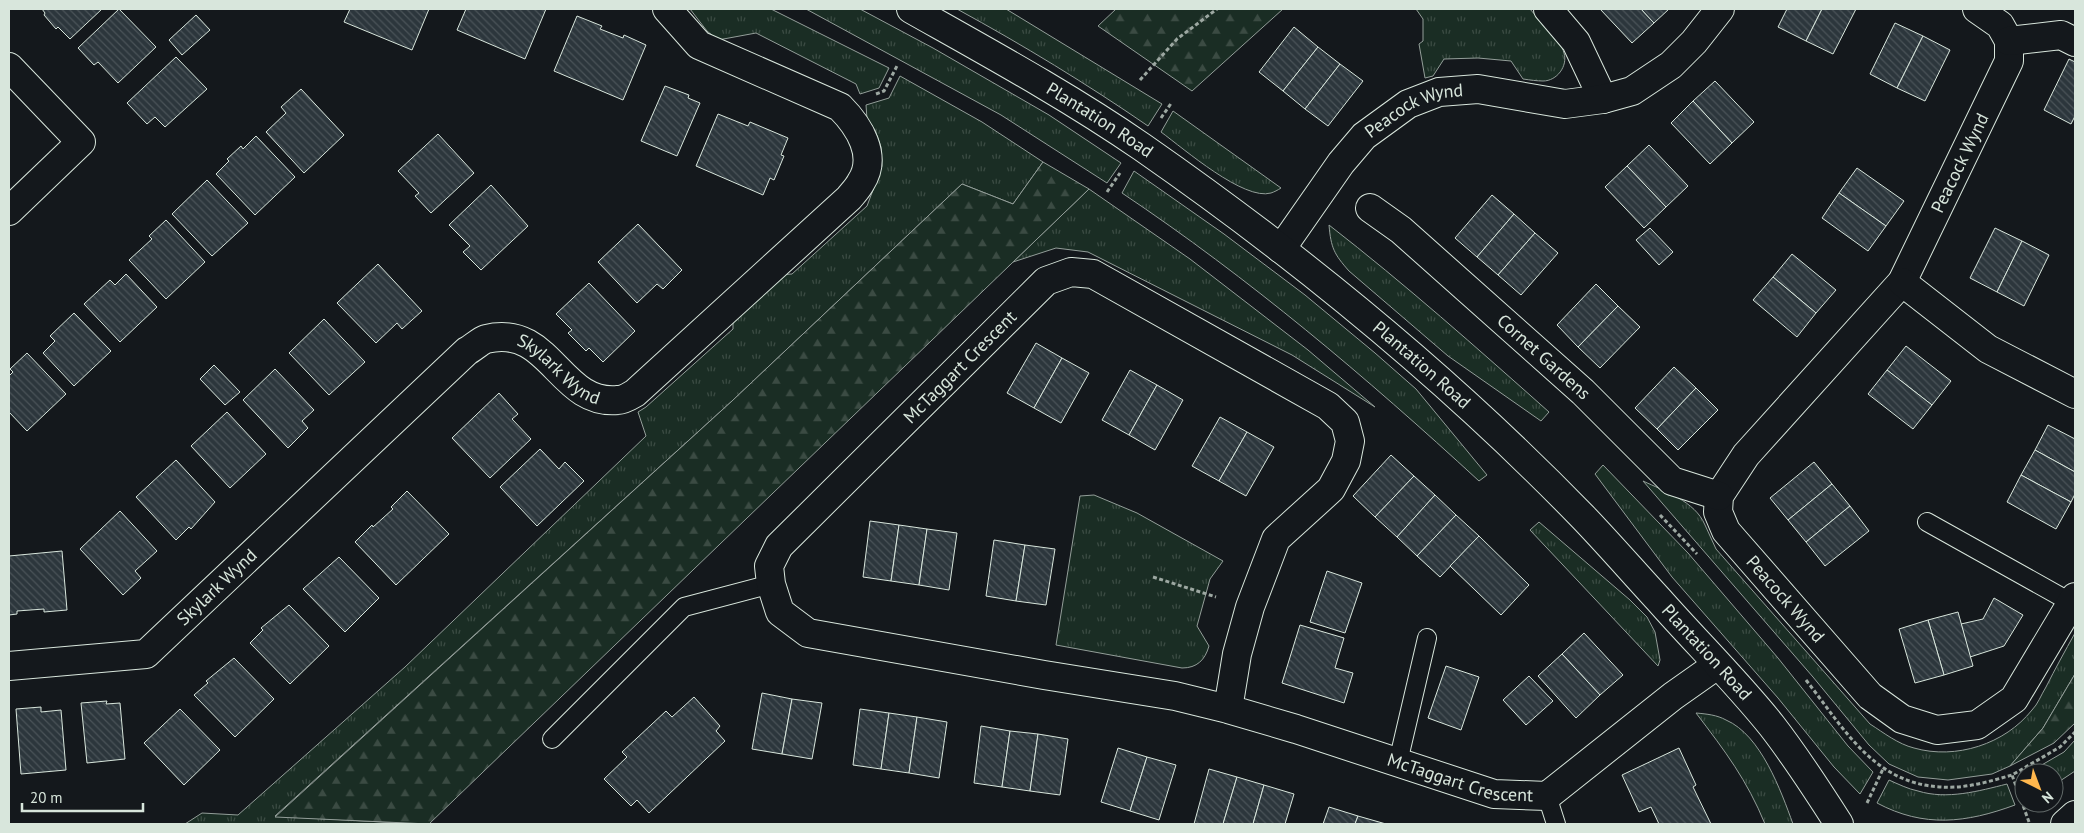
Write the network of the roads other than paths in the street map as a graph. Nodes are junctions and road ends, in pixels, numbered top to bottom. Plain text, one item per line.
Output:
1 (667, 9) edge
2 (911, 9) edge
3 (1548, 9) edge
4 (1720, 9) edge
5 (1977, 9) edge
6 (2009, 41) junction
7 (2075, 42) edge
8 (9, 67) edge
9 (1603, 99) junction
10 (1370, 208) dead end
11 (9, 211) edge
12 (1281, 249) junction
13 (1902, 282) junction
14 (2075, 394) edge
15 (1719, 496) junction
16 (1927, 522) dead end
17 (771, 584) junction
18 (2074, 600) edge
19 (1427, 638) dead end
20 (1716, 665) junction
21 (9, 666) edge
22 (1228, 709) junction
23 (552, 740) dead end
24 (1398, 762) junction
25 (1547, 796) junction
26 (2075, 815) edge
27 (1556, 824) edge
28 (1839, 824) edge
29 (2065, 824) edge

1 - 21 street, Skylark Wynd
2 - 12 street, Plantation Road
3 - 9 street
4 - 9 street, Peacock Wynd
5 - 6 street
6 - 7 street
6 - 13 street, Peacock Wynd
8 - 11 street
9 - 12 street, Peacock Wynd
10 - 15 street, Cornet Gardens
12 - 20 street, Plantation Road
13 - 14 street
13 - 15 street, Peacock Wynd
15 - 18 street, Peacock Wynd
16 - 18 lane
17 - 22 street, McTaggart Crescent
17 - 22 street, McTaggart Crescent
17 - 23 lane
19 - 24 lane
20 - 25 street, McTaggart Crescent
20 - 28 street, Plantation Road
22 - 24 street, McTaggart Crescent
24 - 25 street, McTaggart Crescent
25 - 27 lane
26 - 29 street

